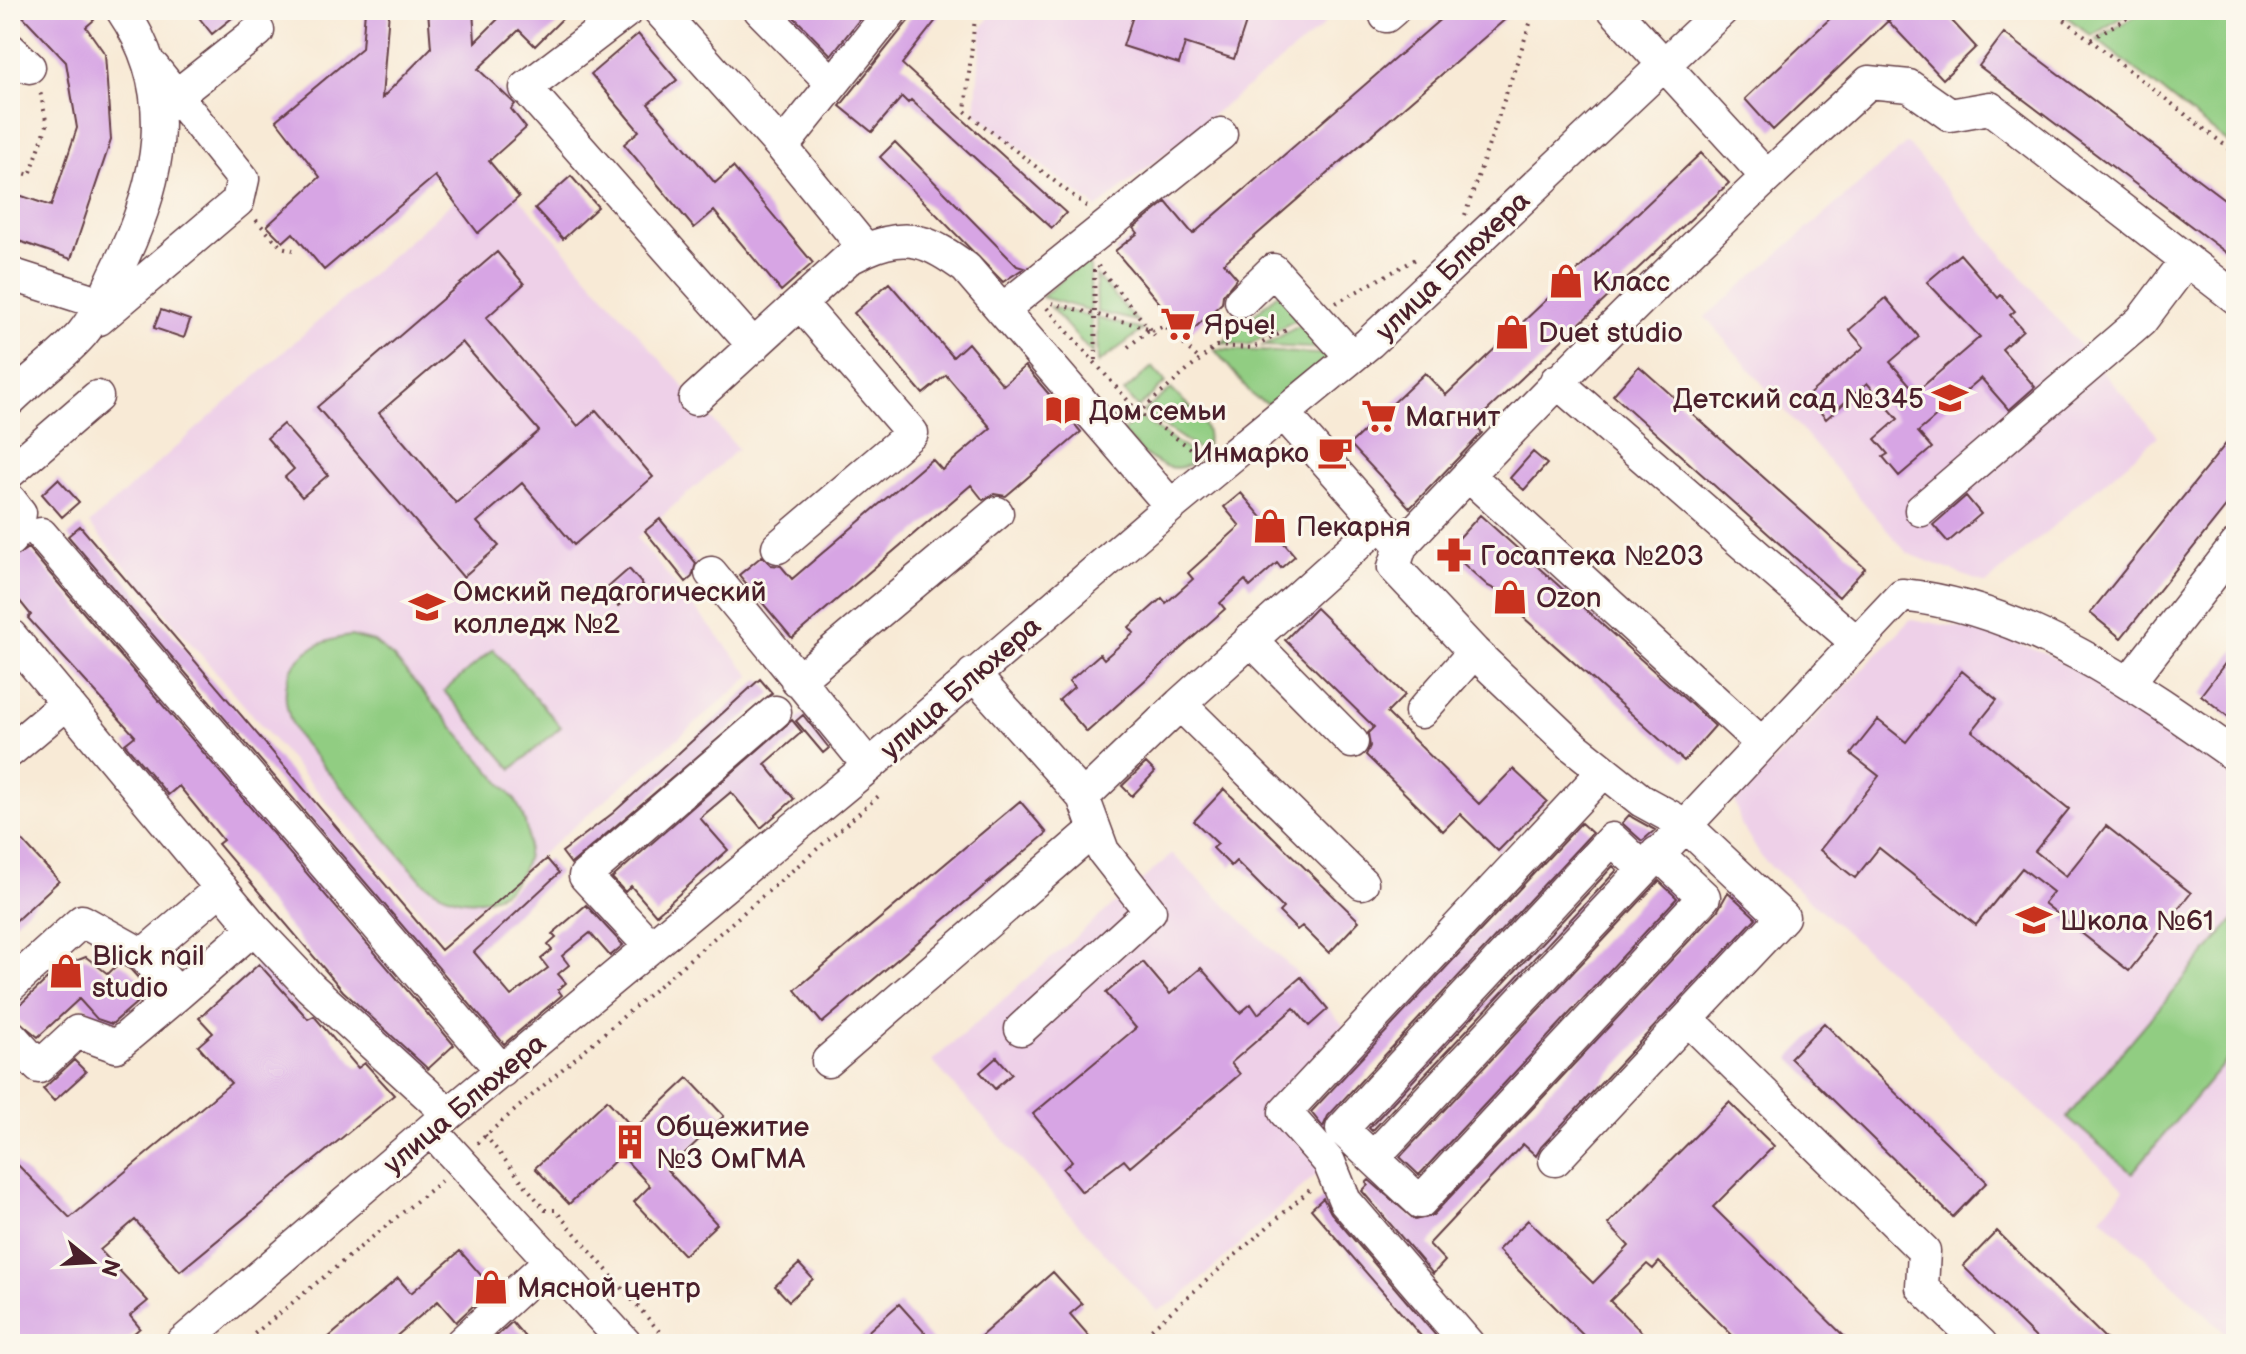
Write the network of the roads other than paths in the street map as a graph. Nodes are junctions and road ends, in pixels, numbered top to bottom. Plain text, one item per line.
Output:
1 (122, 10) edge
2 (628, 10) edge
3 (760, 10) edge
4 (892, 10) edge
5 (1614, 10) edge
6 (1722, 10) edge
7 (661, 11) edge
8 (258, 31) dead end
9 (1664, 63) junction
10 (832, 83) junction
11 (168, 98) junction
12 (1221, 134) dead end
13 (782, 147) junction
14 (1766, 176) junction
15 (866, 250) junction
16 (2187, 260) junction
17 (10, 274) edge
18 (2236, 298) edge
19 (1241, 301) dead end
20 (101, 303) junction
21 (800, 303) junction
22 (1002, 310) junction
23 (84, 331) junction
24 (754, 346) junction
25 (1352, 357) junction
26 (1556, 381) junction
27 (97, 397) dead end
28 (695, 399) dead end
29 (10, 400) edge
30 (1284, 414) junction
31 (10, 472) edge
32 (1468, 475) junction
33 (10, 500) edge
34 (1171, 506) junction
35 (1921, 510) dead end
36 (997, 513) dead end
37 (41, 534) dead end
38 (1391, 535) junction
39 (10, 540) edge
40 (2236, 545) edge
41 (778, 547) dead end
42 (711, 573) dead end
43 (10, 635) edge
44 (1250, 639) junction
45 (1856, 642) junction
46 (1474, 652) junction
47 (973, 674) junction
48 (797, 681) junction
49 (2130, 681) junction
50 (67, 703) junction
51 (1180, 704) junction
52 (775, 712) dead end
53 (1421, 712) dead end
54 (1352, 742) dead end
55 (1761, 743) junction
56 (10, 751) edge
57 (2236, 756) edge
58 (1604, 771) junction
59 (876, 779) junction
60 (1083, 797) junction
61 (1684, 824) junction
62 (1094, 830) junction
63 (1650, 860) junction
64 (1362, 883) dead end
65 (221, 888) junction
66 (254, 928) junction
67 (651, 947) junction
68 (143, 955) junction
69 (10, 986) edge
70 (178, 994) junction
71 (1688, 1019) junction
72 (1021, 1029) dead end
73 (10, 1035) edge
74 (828, 1061) dead end
75 (502, 1071) junction
76 (440, 1122) junction
77 (1373, 1158) junction
78 (1555, 1160) dead end
79 (551, 1260) junction
80 (181, 1344) edge
81 (439, 1344) edge
82 (448, 1344) edge
83 (460, 1344) edge
84 (626, 1344) edge
85 (1468, 1344) edge
86 (1981, 1344) edge

1 - 11 street
2 - 24 street
3 - 10 street
4 - 10 street
5 - 9 street
6 - 9 street, улица Блюхера
7 - 13 street
8 - 11 street
9 - 14 street
9 - 25 street, улица Блюхера
10 - 13 street
11 - 20 street
11 - 23 street
12 - 22 street
13 - 15 street
14 - 16 street
14 - 26 street
15 - 21 street
15 - 22 street
16 - 18 street
16 - 35 street
17 - 20 street
19 - 25 street
20 - 23 street
21 - 24 street
21 - 41 street
22 - 34 street
23 - 29 street
24 - 28 street
25 - 30 street, улица Блюхера
26 - 32 street
26 - 45 street
27 - 31 street
30 - 34 street, улица Блюхера
30 - 38 street
32 - 38 street
32 - 55 street
33 - 39 street
34 - 47 street, улица Блюхера
36 - 48 street
37 - 75 street
38 - 44 street
38 - 46 street
40 - 49 street
42 - 48 street
43 - 50 street
44 - 51 street
44 - 54 street
45 - 49 street
45 - 55 street
46 - 53 street
46 - 58 street
47 - 59 street, улица Блюхера
47 - 60 street
48 - 59 street
49 - 57 street
50 - 56 street
50 - 65 street
51 - 60 street
51 - 64 street
52 - 67 street
55 - 61 street
58 - 61 street
58 - 85 street
59 - 67 street, улица Блюхера
60 - 62 street
61 - 63 street
61 - 71 street
62 - 72 street
62 - 74 street
63 - 77 street
63 - 77 street
63 - 77 street
65 - 66 street
65 - 68 street
66 - 70 street
66 - 76 street
67 - 75 street, улица Блюхера
68 - 69 street
68 - 70 street
70 - 73 street
71 - 78 street
71 - 86 street
75 - 76 street, улица Блюхера
76 - 79 street
76 - 80 street, улица Блюхера
79 - 83 street
79 - 84 street
81 - 82 street

